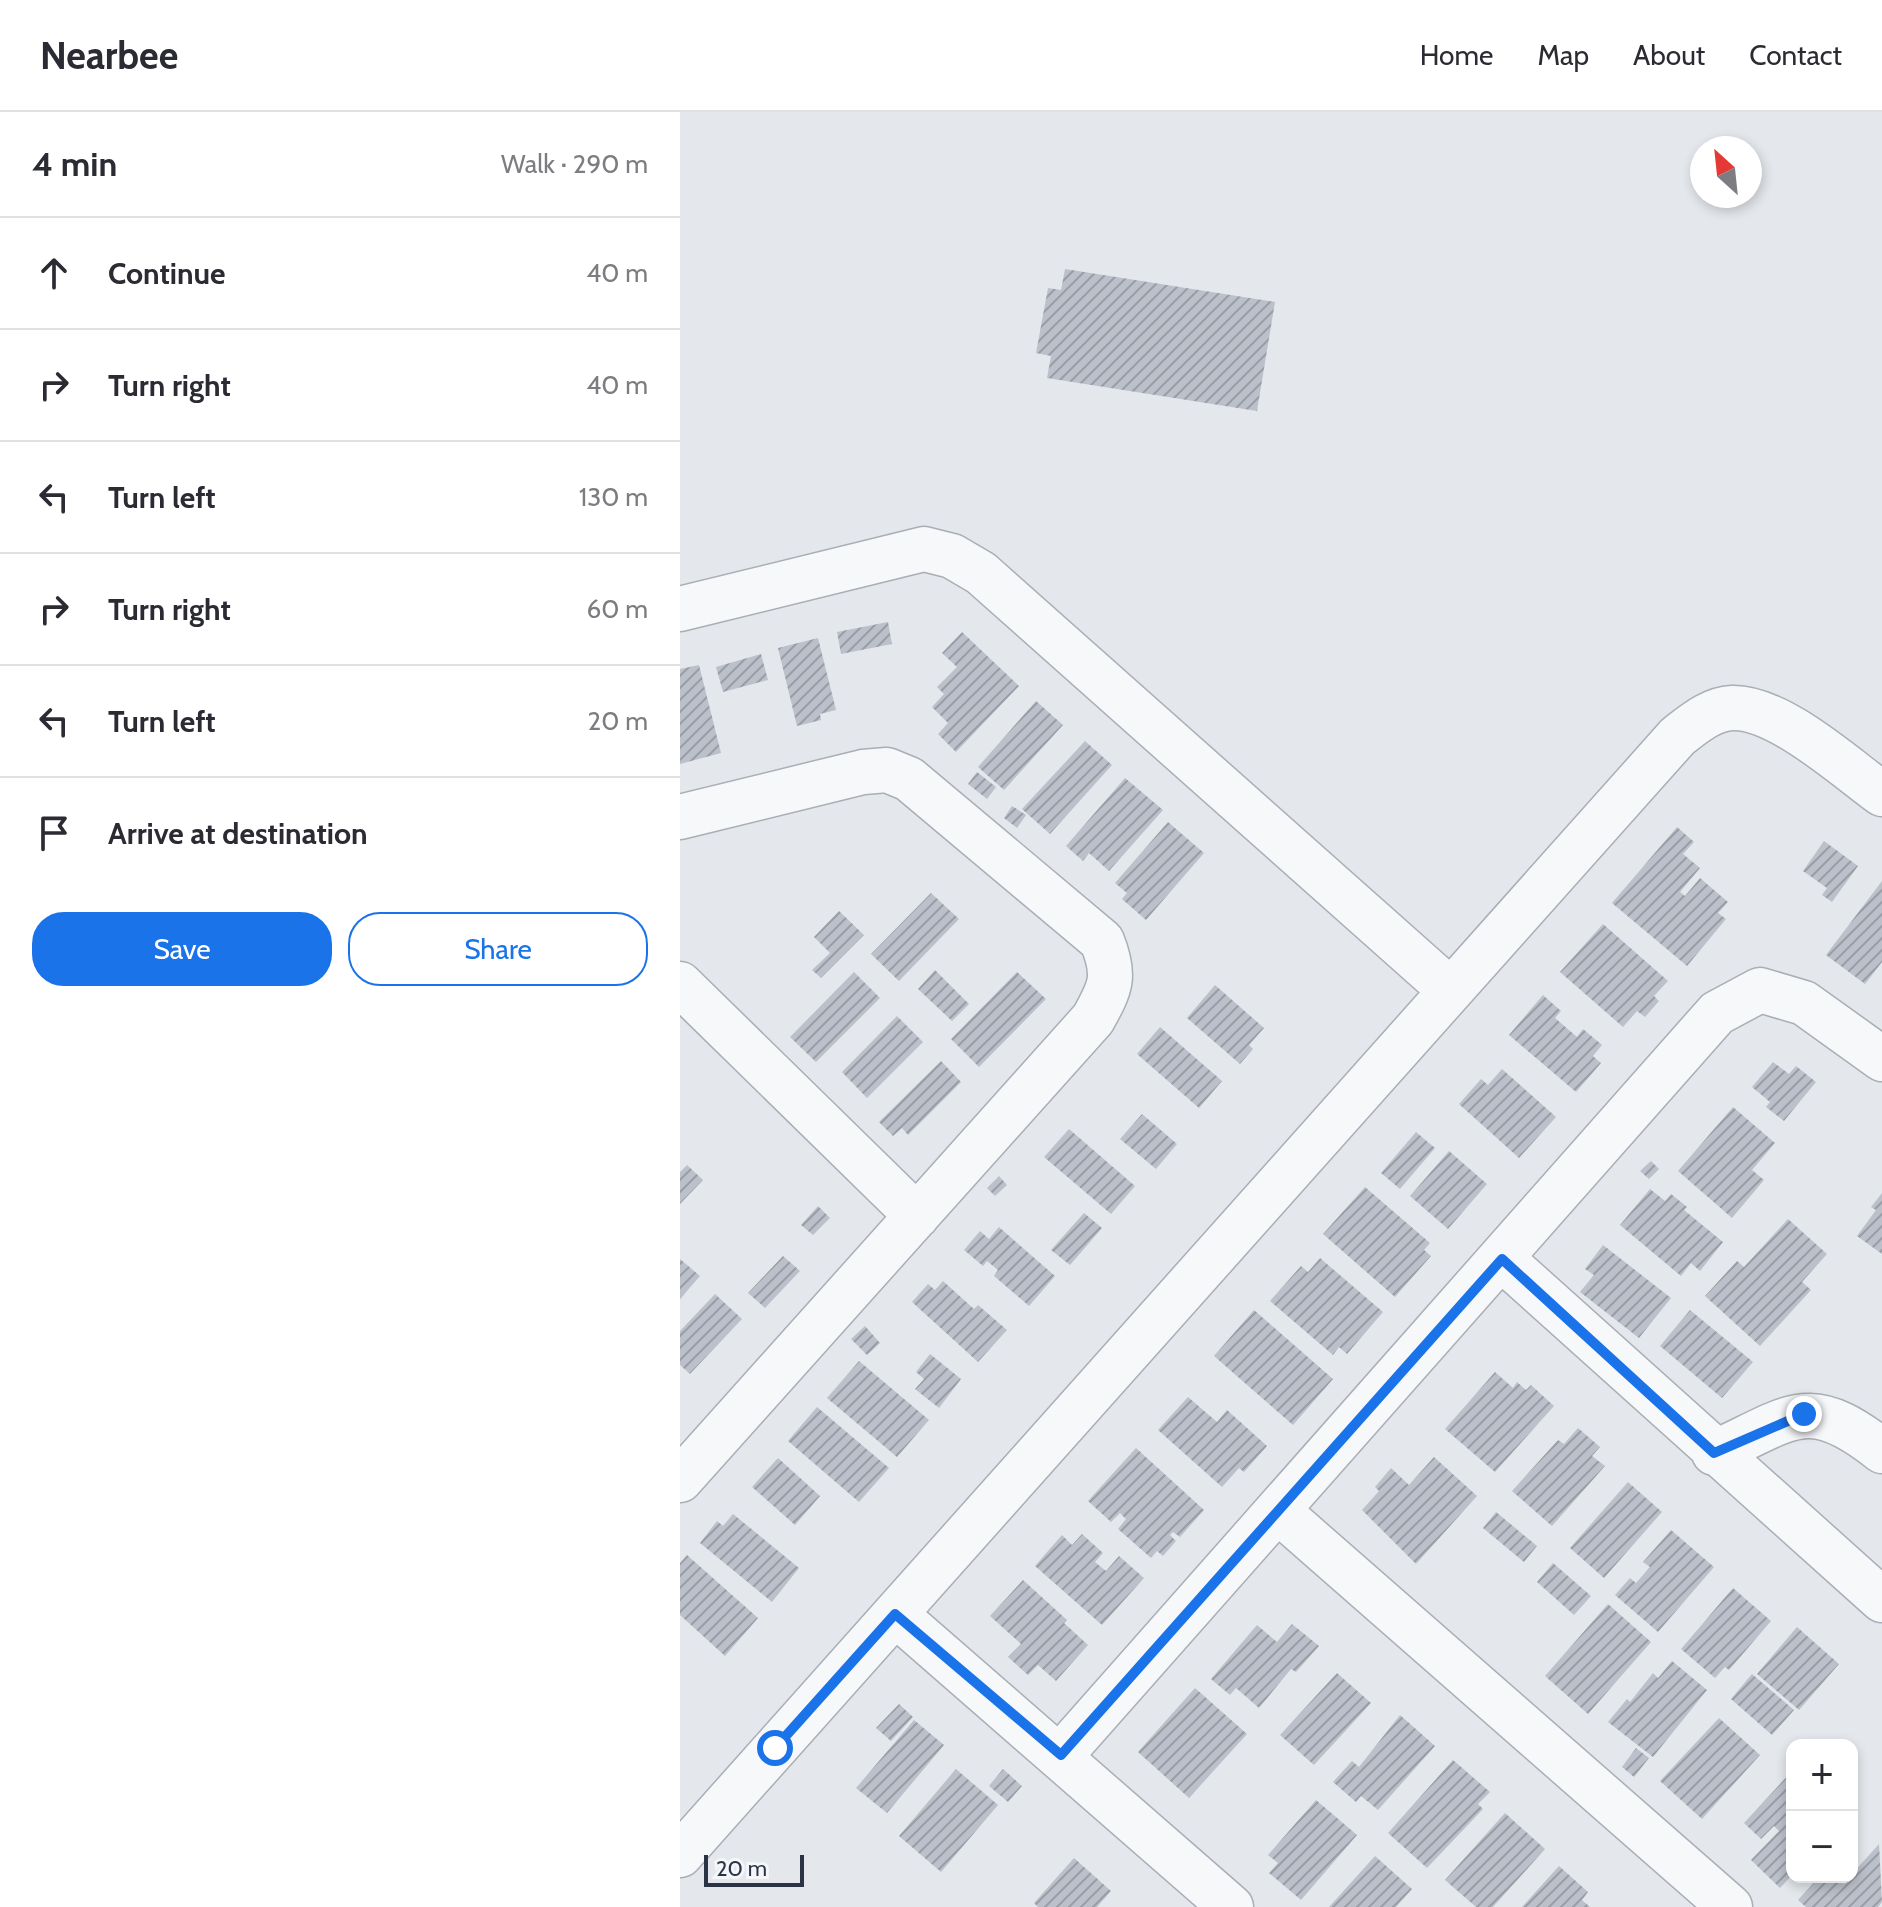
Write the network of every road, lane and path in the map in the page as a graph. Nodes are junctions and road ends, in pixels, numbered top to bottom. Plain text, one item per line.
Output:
1 (680, 609) edge
2 (1882, 794) edge
3 (680, 817) edge
4 (680, 984) edge
5 (1449, 989) junction
6 (1882, 1059) edge
7 (917, 1216) junction
8 (1502, 1259) junction
9 (1882, 1451) edge
10 (1714, 1453) junction
11 (687, 1458) edge
12 (1278, 1511) junction
13 (1882, 1600) edge
14 (895, 1614) junction
15 (1061, 1755) junction
16 (680, 1855) edge
17 (1231, 1907) edge
18 (1730, 1907) edge

1 - 5 street
2 - 5 street
3 - 7 street
4 - 7 street
5 - 14 street
6 - 8 street
7 - 11 street
8 - 10 street
8 - 12 street
9 - 10 street
10 - 13 street
12 - 15 street
12 - 18 street
14 - 15 street
14 - 16 street
15 - 17 street

